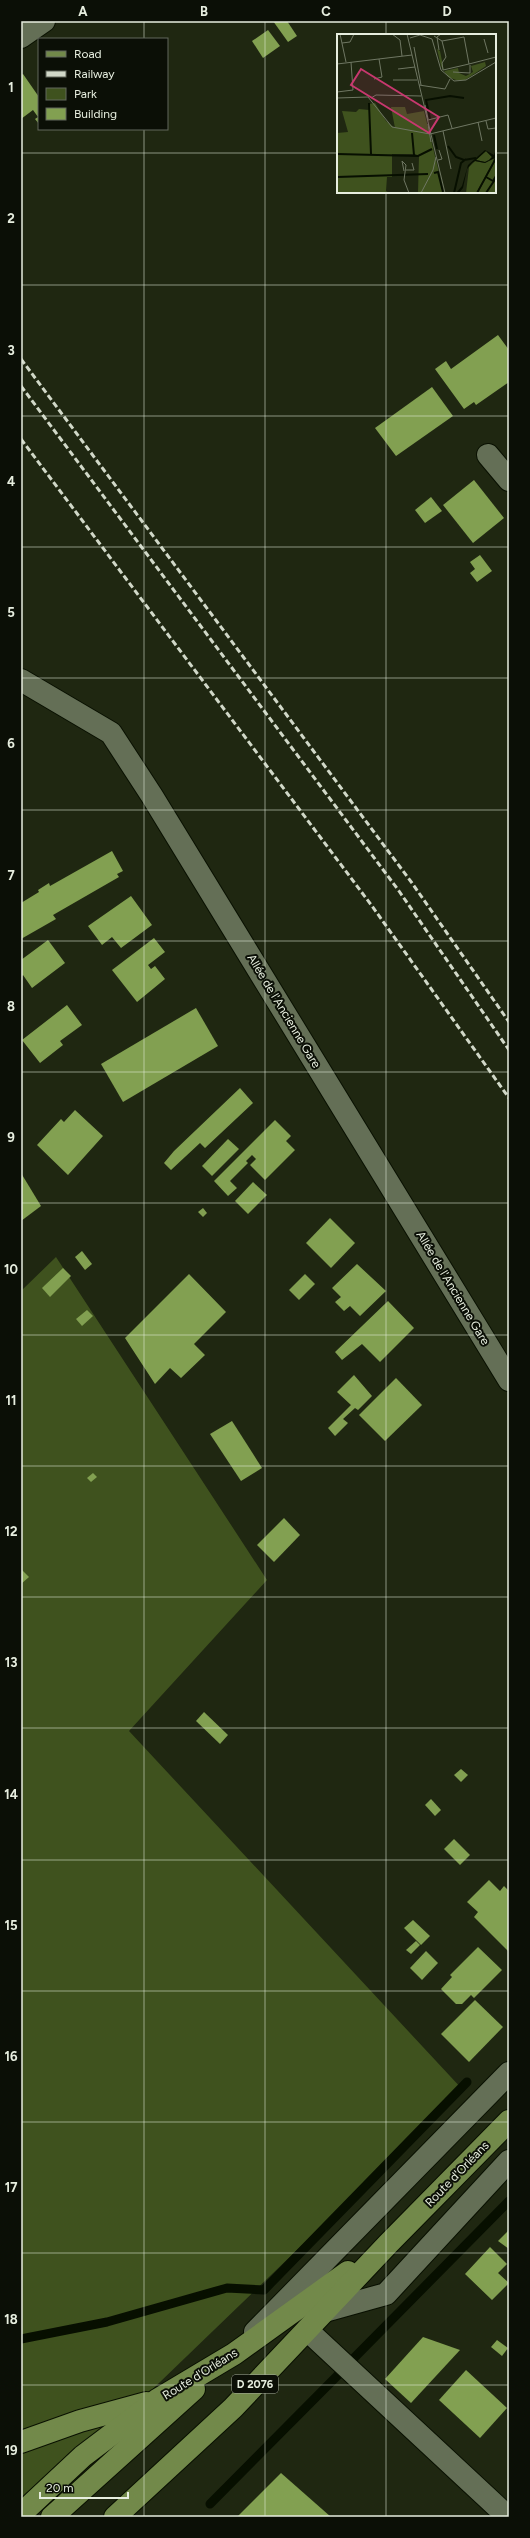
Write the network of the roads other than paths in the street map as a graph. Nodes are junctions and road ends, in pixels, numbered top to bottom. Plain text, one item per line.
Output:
1 (44, 21) edge
2 (21, 37) edge
3 (488, 455) dead end
4 (509, 480) edge
5 (21, 680) edge
6 (509, 1380) edge
7 (509, 2073) edge
8 (509, 2121) edge
9 (509, 2161) edge
10 (388, 2244) junction
11 (324, 2311) junction
12 (306, 2330) junction
13 (234, 2354) junction
14 (157, 2400) junction
15 (21, 2442) edge
16 (21, 2514) edge
17 (52, 2517) edge
18 (115, 2517) edge
19 (508, 2517) edge

1 - 2 street
3 - 4 street
5 - 6 street, Allée de l'Ancienne Gare
7 - 13 street
8 - 10 main road, Route d'Orléans / D 2076
9 - 11 street
10 - 11 main road, Route d'Orléans / D 2076
10 - 13 main road, Route d'Orléans / D 2076
11 - 12 main road, Route d'Orléans / D 2076
12 - 18 main road, Route d'Orléans / D 2076
12 - 19 street
13 - 14 main road, Route d'Orléans / D 2076
13 - 17 main road, D 2076
14 - 15 main road, D 2076
14 - 16 main road, Route d'Orléans / D 2076

